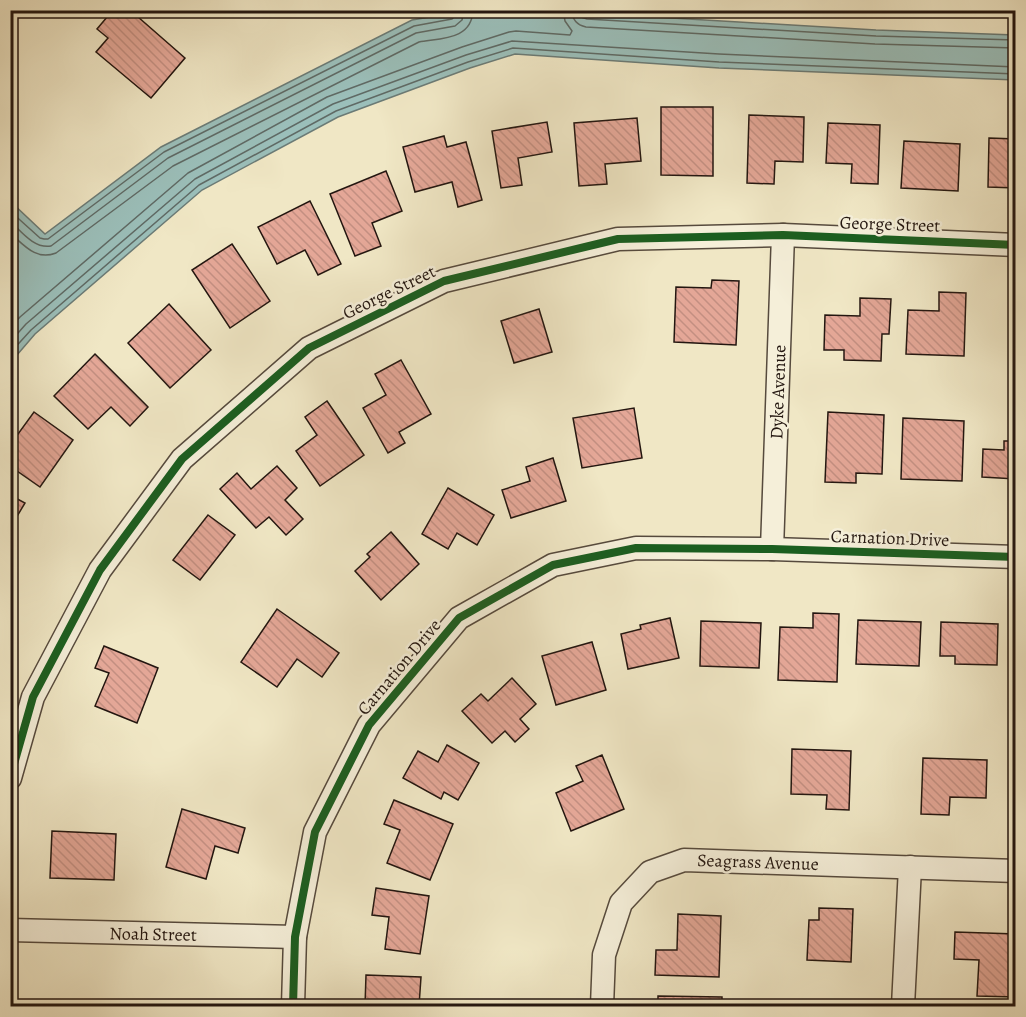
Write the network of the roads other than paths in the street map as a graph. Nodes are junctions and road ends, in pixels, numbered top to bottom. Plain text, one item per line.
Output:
1 (783, 235) junction
2 (1016, 245) edge
3 (772, 549) junction
4 (1016, 557) edge
5 (10, 777) edge
6 (910, 867) junction
7 (1016, 871) edge
8 (10, 930) edge
9 (295, 937) junction
10 (292, 1006) edge
11 (602, 1006) edge
12 (903, 1006) edge

1 - 2 street, George Street
1 - 3 street, Dyke Avenue
1 - 5 street, George Street
3 - 4 street, Carnation Drive
3 - 9 street, Carnation Drive
6 - 7 street, Seagrass Avenue
6 - 11 street, Seagrass Avenue
6 - 12 street
8 - 9 street, Noah Street
9 - 10 street, Carnation Drive

